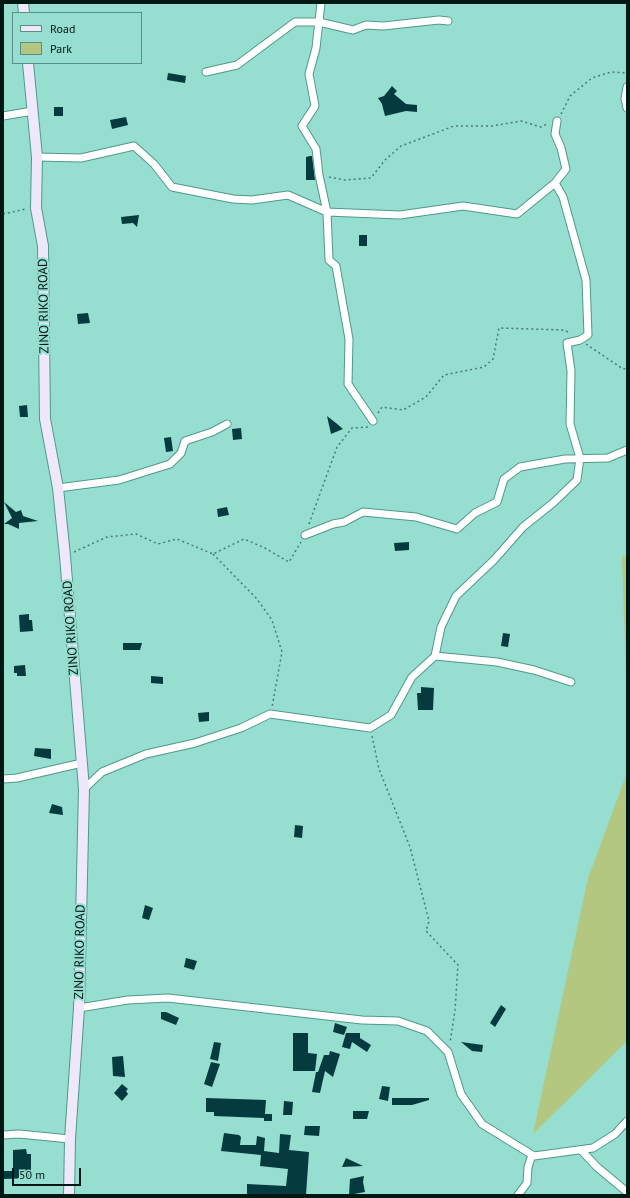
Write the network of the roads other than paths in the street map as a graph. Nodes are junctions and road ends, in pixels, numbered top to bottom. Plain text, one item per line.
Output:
1 (321, 3) edge
2 (448, 21) dead end
3 (319, 22) junction
4 (28, 64) edge
5 (206, 72) dead end
6 (627, 87) edge
7 (627, 108) edge
8 (33, 111) junction
9 (3, 116) edge
10 (557, 121) road end
11 (37, 157) junction
12 (555, 184) junction
13 (327, 212) junction
14 (373, 421) road end
15 (227, 424) dead end
16 (627, 450) edge
17 (580, 458) junction
18 (58, 488) junction
19 (305, 535) road end
20 (435, 656) junction
21 (571, 682) dead end
22 (82, 763) junction
23 (3, 779) edge
24 (84, 789) junction
25 (79, 1008) junction
26 (627, 1121) edge
27 (3, 1135) edge
28 (70, 1139) junction
29 (581, 1150) junction
30 (532, 1155) junction
31 (627, 1192) edge
32 (70, 1195) edge
33 (518, 1195) edge

1 - 3 street
2 - 3 street
3 - 5 street
3 - 13 street
4 - 8 street, ZINO RIKO ROAD
6 - 7 street
8 - 9 street
8 - 11 street, ZINO RIKO ROAD
10 - 12 street
11 - 13 street
11 - 18 street, ZINO RIKO ROAD
12 - 13 street
12 - 17 street
13 - 14 street
15 - 18 street
16 - 17 street
17 - 19 street
17 - 20 street
18 - 22 street, ZINO RIKO ROAD
20 - 21 street
20 - 24 street
22 - 23 street
22 - 24 street, ZINO RIKO ROAD
24 - 25 street, ZINO RIKO ROAD
25 - 28 street, ZINO RIKO ROAD
25 - 30 street
26 - 29 street
27 - 28 street
28 - 32 street, ZINO RIKO ROAD
29 - 30 street
29 - 31 street
30 - 33 street

